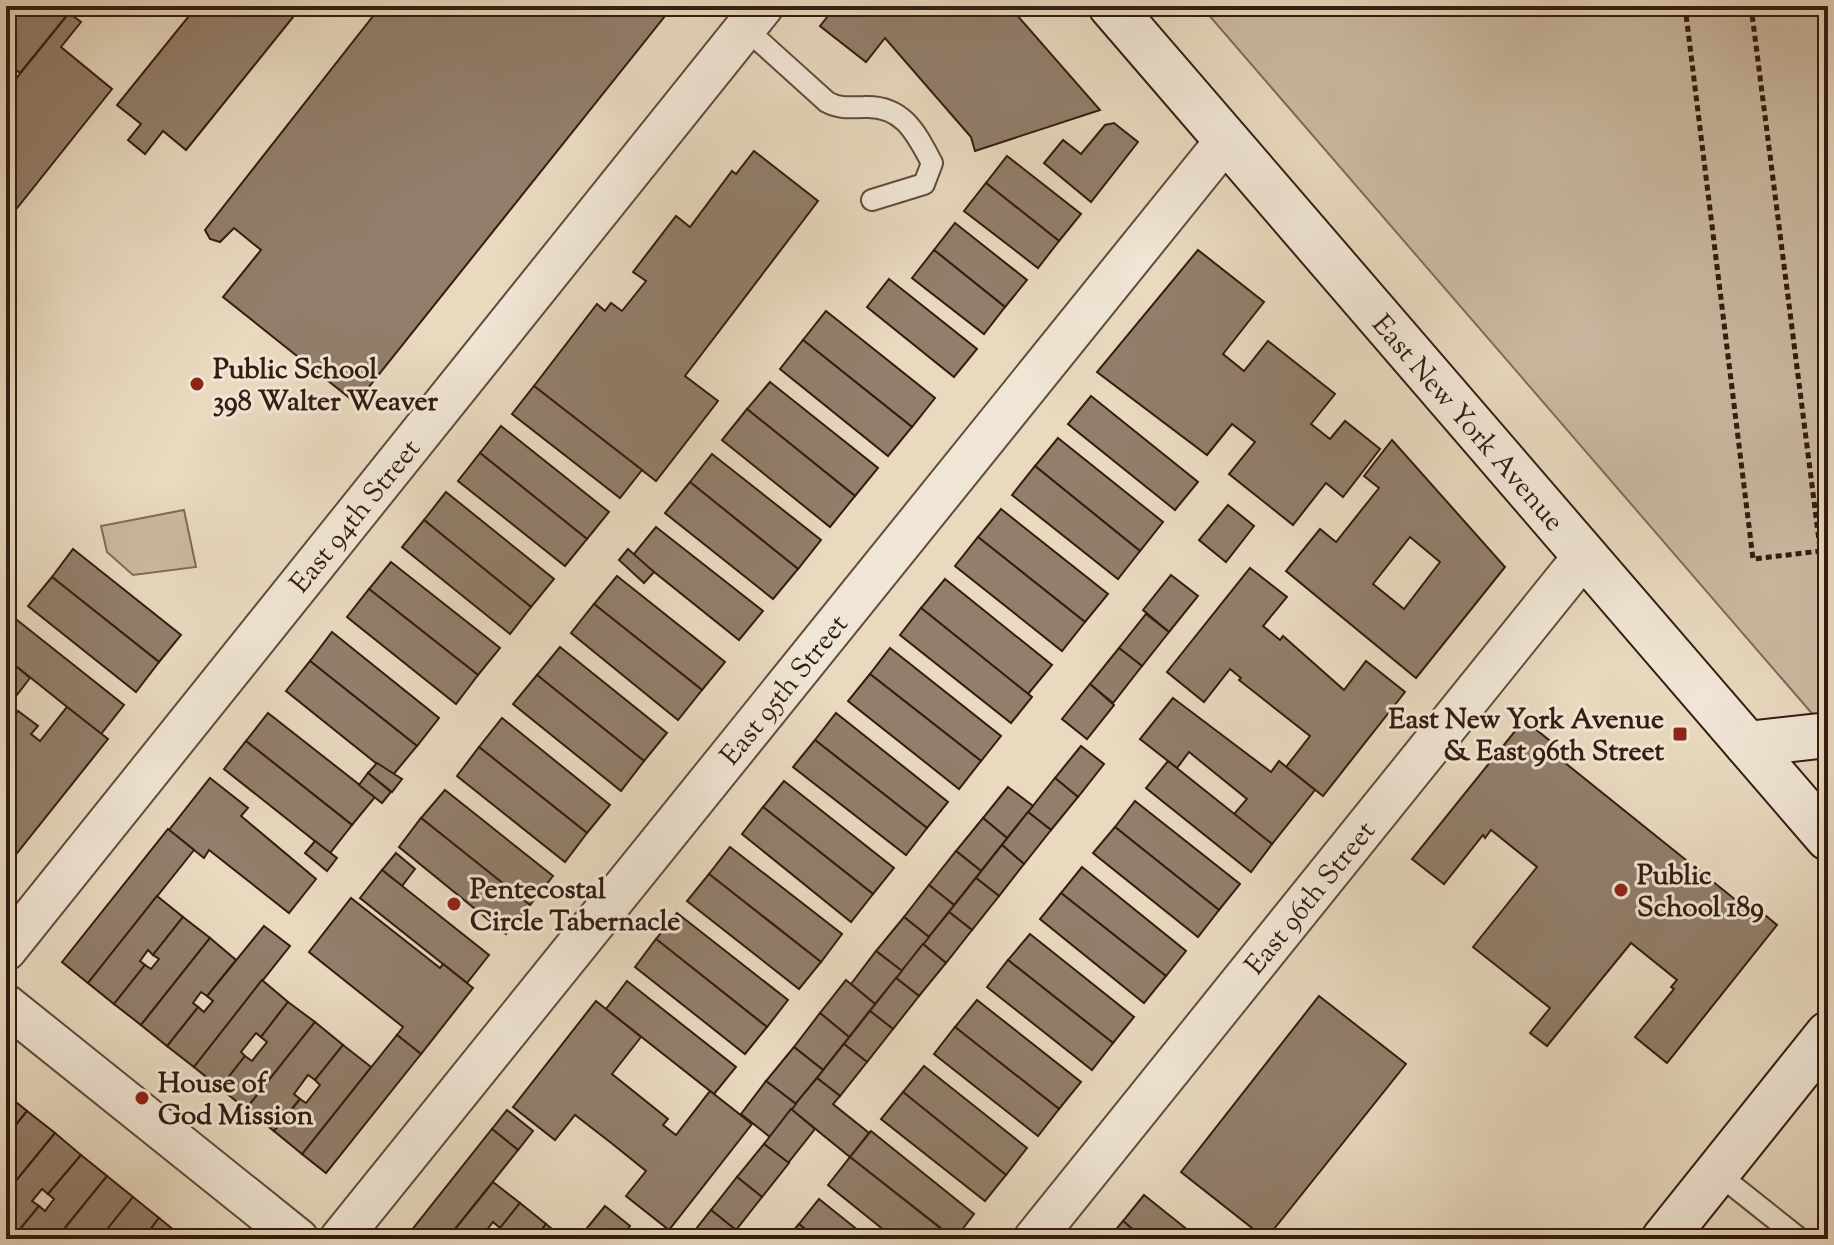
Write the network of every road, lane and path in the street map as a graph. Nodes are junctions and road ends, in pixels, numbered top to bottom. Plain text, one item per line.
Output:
1 (1111, 6) edge
2 (1685, 6) edge
3 (1751, 6) edge
4 (754, 17) edge
5 (1227, 139) junction
6 (872, 200) dead end
7 (1821, 551) junction
8 (1584, 556) junction
9 (1828, 611) edge
10 (1828, 735) edge
11 (1747, 744) junction
12 (1828, 838) edge
13 (6, 950) edge
14 (6, 1005) edge
15 (1828, 1034) edge
16 (1717, 1173) junction
17 (298, 1239) edge
18 (340, 1239) edge
19 (1034, 1239) edge
20 (1664, 1239) edge
21 (1800, 1239) edge

1 - 5 main road, East New York Avenue
2 - 7 path
3 - 7 path
4 - 6 lane
4 - 13 street, East 94th Street
5 - 8 main road, East New York Avenue
5 - 18 street, East 95th Street
7 - 9 path
8 - 11 main road, East New York Avenue
8 - 19 street, East 96th Street
10 - 11 main road
11 - 12 main road, East New York Avenue
14 - 17 street
15 - 16 main road
16 - 20 main road
16 - 21 lane

